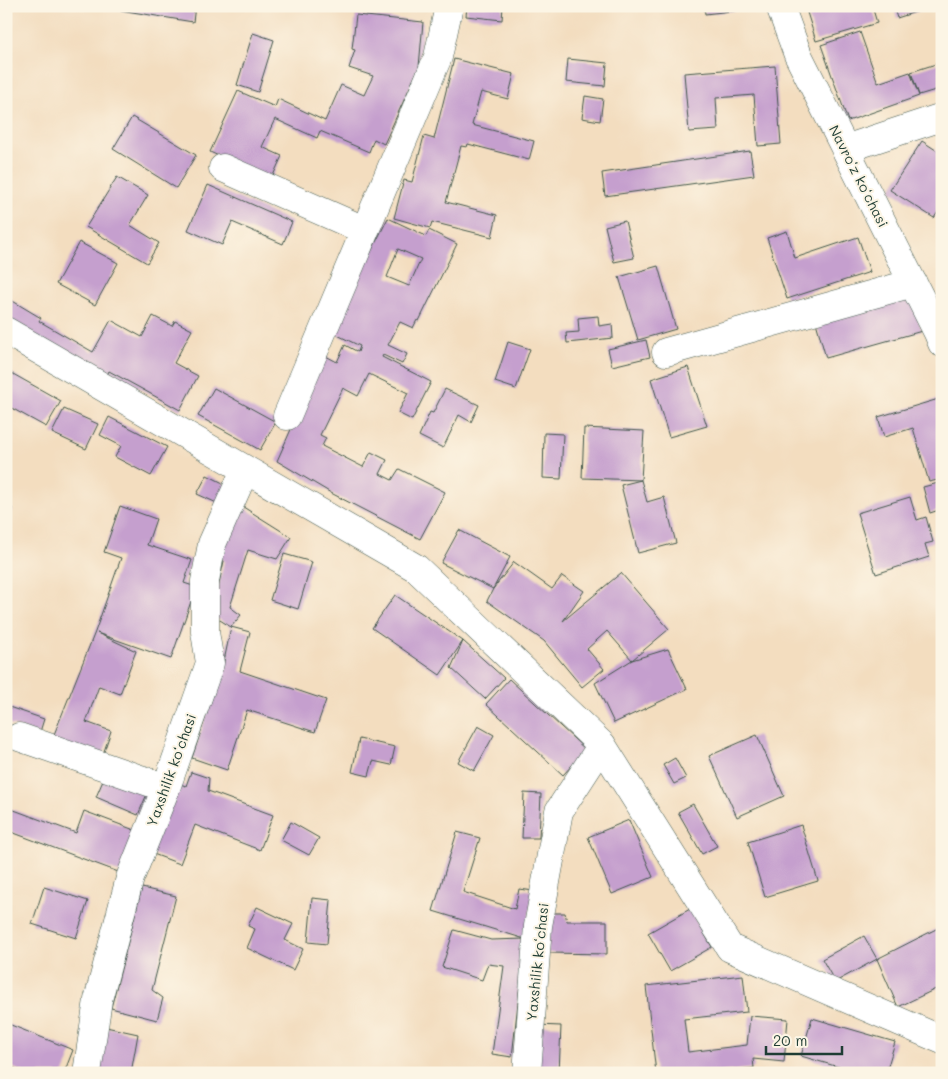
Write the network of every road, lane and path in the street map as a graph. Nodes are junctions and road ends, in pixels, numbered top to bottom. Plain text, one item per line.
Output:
1 (449, 6) edge
2 (780, 6) edge
3 (942, 117) edge
4 (845, 149) junction
5 (223, 168) dead end
6 (364, 230) junction
7 (913, 283) junction
8 (6, 331) edge
9 (942, 344) edge
10 (666, 352) dead end
11 (287, 416) dead end
12 (245, 470) junction
13 (19, 736) dead end
14 (602, 745) junction
15 (166, 788) junction
16 (942, 1040) edge
17 (87, 1073) edge
18 (528, 1073) edge

1 - 6 street
2 - 4 street, Navroʻz koʻchasi
3 - 4 street
4 - 7 street, Navroʻz koʻchasi
5 - 6 street
6 - 11 street
7 - 9 street, Navroʻz koʻchasi
7 - 10 street
8 - 12 street
12 - 14 street
12 - 15 street, Yaxshilik koʻchasi
13 - 15 street
14 - 16 street
14 - 18 street, Yaxshilik koʻchasi
15 - 17 street, Yaxshilik koʻchasi

